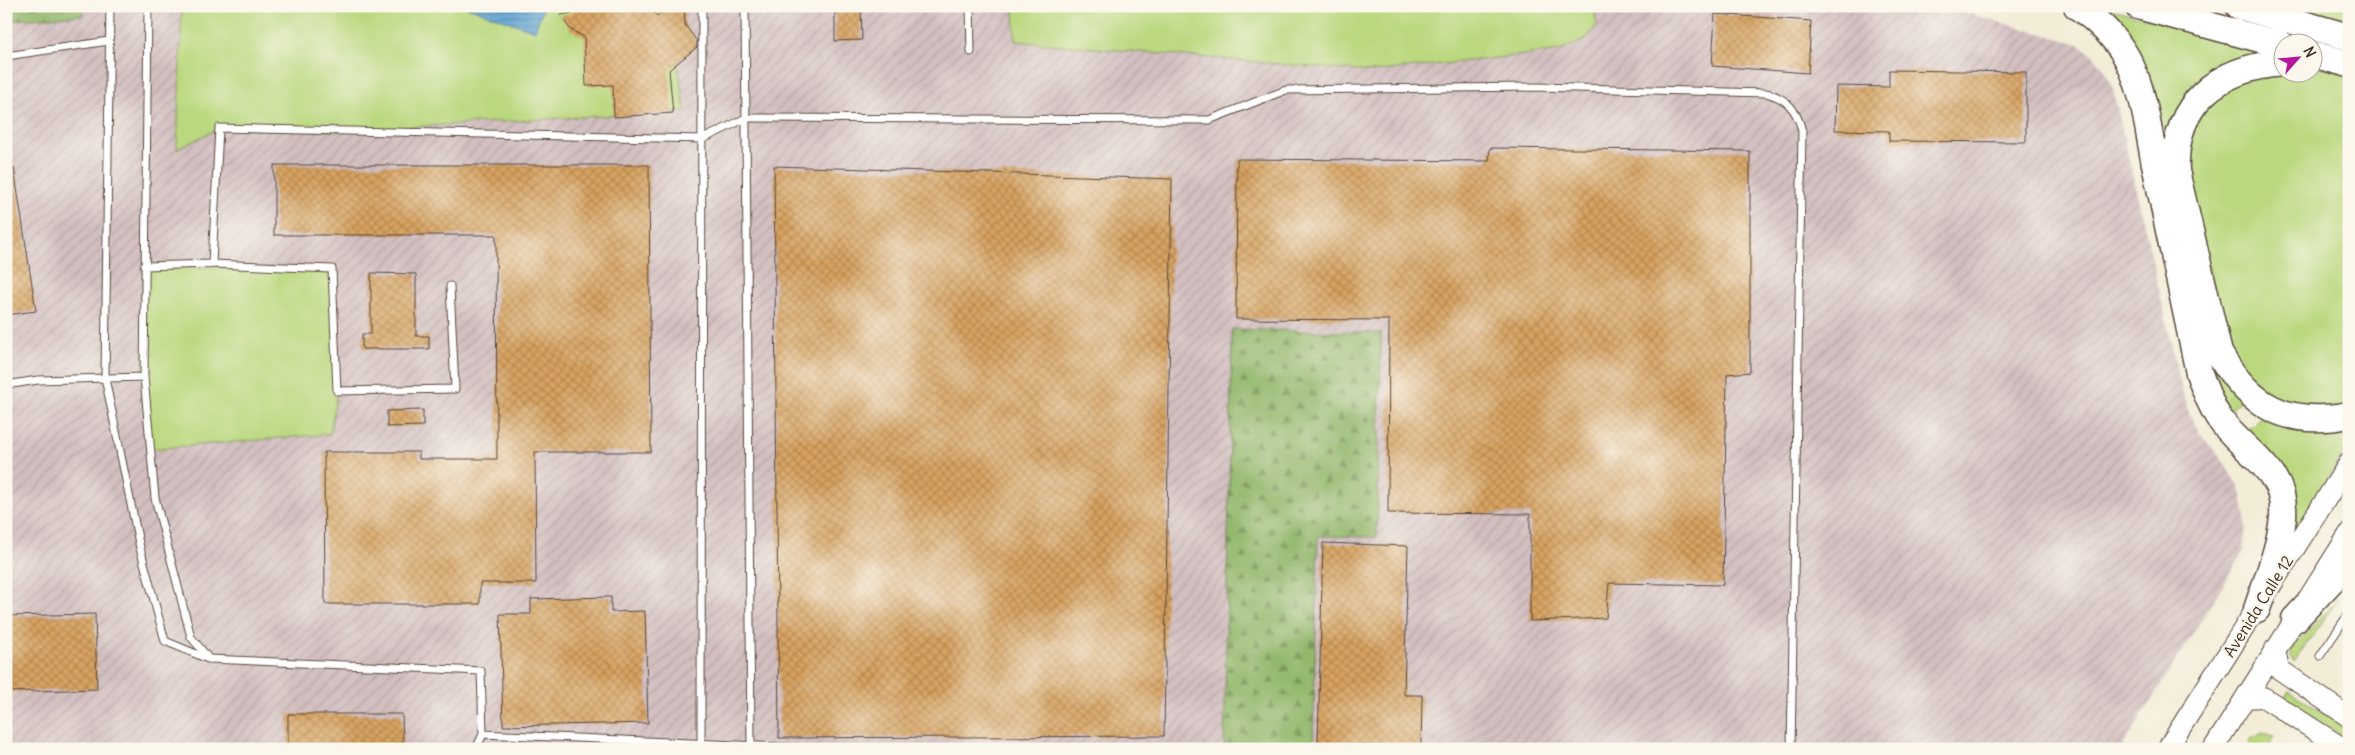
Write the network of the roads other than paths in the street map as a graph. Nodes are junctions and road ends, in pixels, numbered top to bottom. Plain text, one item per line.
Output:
1 (110, 6) edge
2 (148, 6) edge
3 (702, 6) edge
4 (745, 6) edge
5 (970, 6) edge
6 (2077, 6) edge
7 (2138, 6) edge
8 (2239, 6) edge
9 (2349, 37) edge
10 (109, 41) junction
11 (2272, 43) edge
12 (971, 52) dead end
13 (6, 56) edge
14 (2272, 65) edge
15 (746, 118) junction
16 (703, 139) junction
17 (212, 264) junction
18 (144, 266) junction
19 (450, 286) dead end
20 (144, 377) junction
21 (105, 378) junction
22 (6, 385) edge
23 (2349, 416) edge
24 (2349, 464) edge
25 (2349, 534) edge
26 (2349, 562) edge
27 (2257, 609) junction
28 (2349, 613) edge
29 (2295, 619) junction
30 (2276, 649) junction
31 (2320, 656) dead end
32 (209, 659) junction
33 (2246, 698) junction
34 (2349, 717) edge
35 (483, 734) junction
36 (702, 742) junction
37 (751, 745) junction
38 (476, 749) edge
39 (826, 749) edge
40 (1791, 749) edge
41 (2167, 749) edge
42 (2214, 749) edge
43 (2344, 749) edge

1 - 10 lane
2 - 18 lane
3 - 16 lane
4 - 15 lane
5 - 12 lane
6 - 27 highway
7 - 11 highway
8 - 9 highway
10 - 13 lane
10 - 21 lane
14 - 23 highway
15 - 16 lane
15 - 37 lane
15 - 40 lane
16 - 17 lane
16 - 36 lane
17 - 18 lane
17 - 19 lane
18 - 20 lane
20 - 21 lane
20 - 32 lane
21 - 22 lane
21 - 32 lane
24 - 27 main road, Avenida Calle 12
25 - 29 main road
26 - 29 highway
27 - 41 main road, Avenida Calle 12
28 - 31 lane
29 - 30 main road
30 - 33 main road
30 - 34 main road
32 - 35 lane
33 - 42 main road
33 - 43 main road
35 - 36 lane
35 - 38 lane
36 - 37 lane
37 - 39 lane

